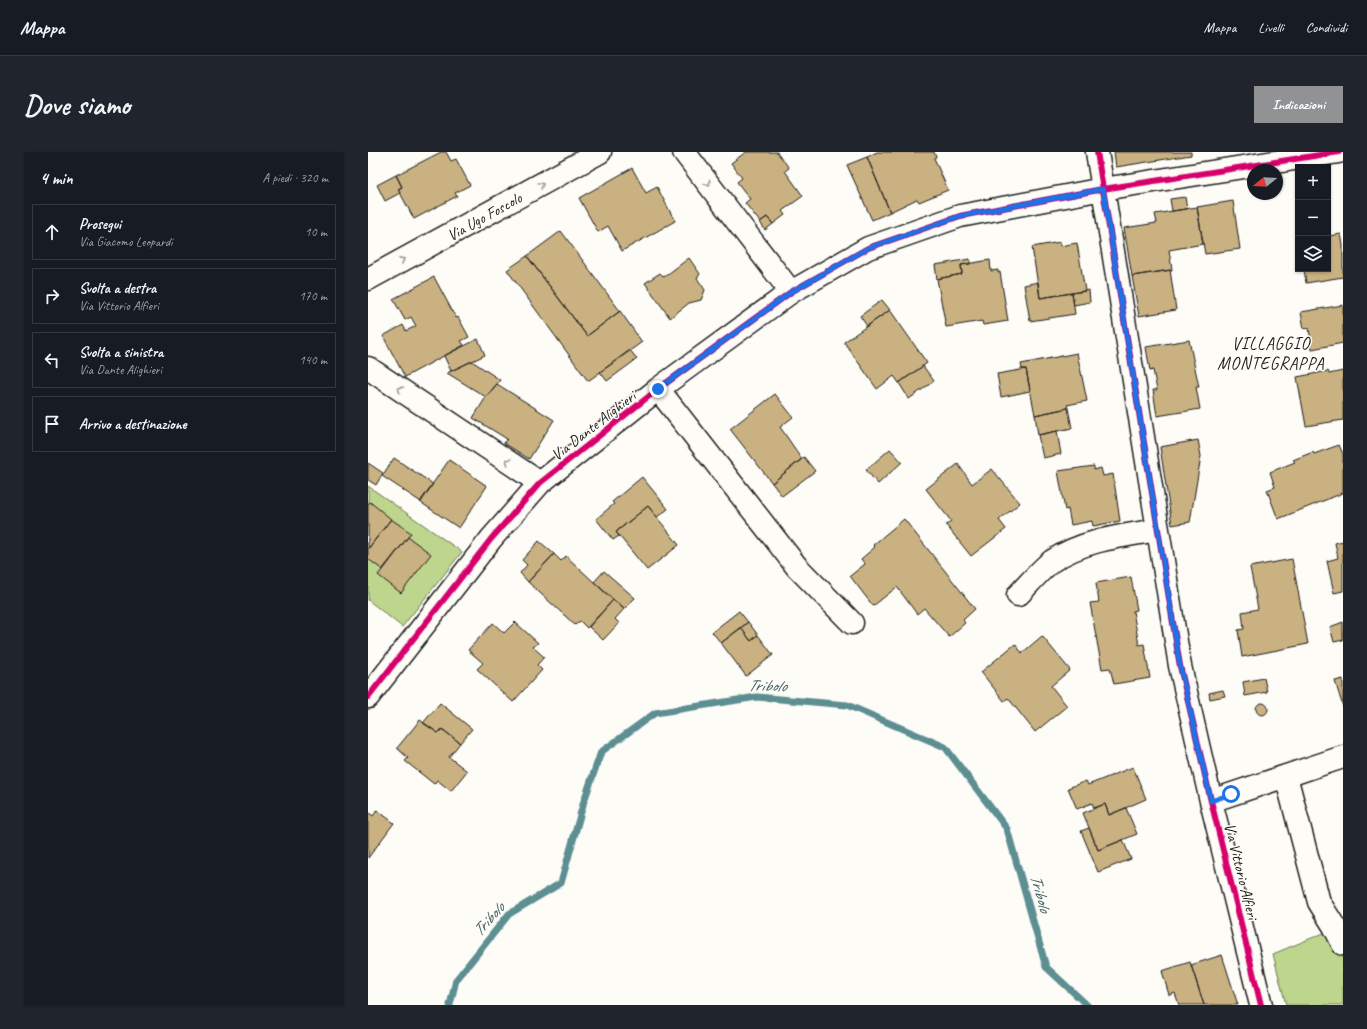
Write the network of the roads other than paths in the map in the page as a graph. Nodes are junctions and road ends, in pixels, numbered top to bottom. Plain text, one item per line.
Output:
1 (600, 152) edge
2 (684, 152) edge
3 (1097, 152) edge
4 (1339, 152) edge
5 (1103, 189) junction
6 (368, 279) edge
7 (791, 292) junction
8 (368, 368) edge
9 (658, 389) junction
10 (540, 483) junction
11 (1158, 530) junction
12 (1018, 596) dead end
13 (852, 623) dead end
14 (368, 697) edge
15 (1343, 757) edge
16 (1286, 776) junction
17 (1211, 801) junction
18 (1343, 944) edge
19 (1261, 1005) edge

6 -> 1 street, Via Ugo Foscolo
2 -> 7 street
3 - 5 street, Via Vittorio Alfieri
4 - 5 street, Via Dante Alighieri
5 - 7 street, Via Dante Alighieri
5 - 11 street, Via Vittorio Alfieri
7 - 9 street, Via Dante Alighieri
10 -> 8 street
9 - 10 street, Via Dante Alighieri
9 - 13 street
10 - 14 street, Via Dante Alighieri
11 - 12 street
11 - 17 street, Via Vittorio Alfieri
15 - 16 street
16 - 17 street
16 - 18 street
17 - 19 street, Via Vittorio Alfieri

